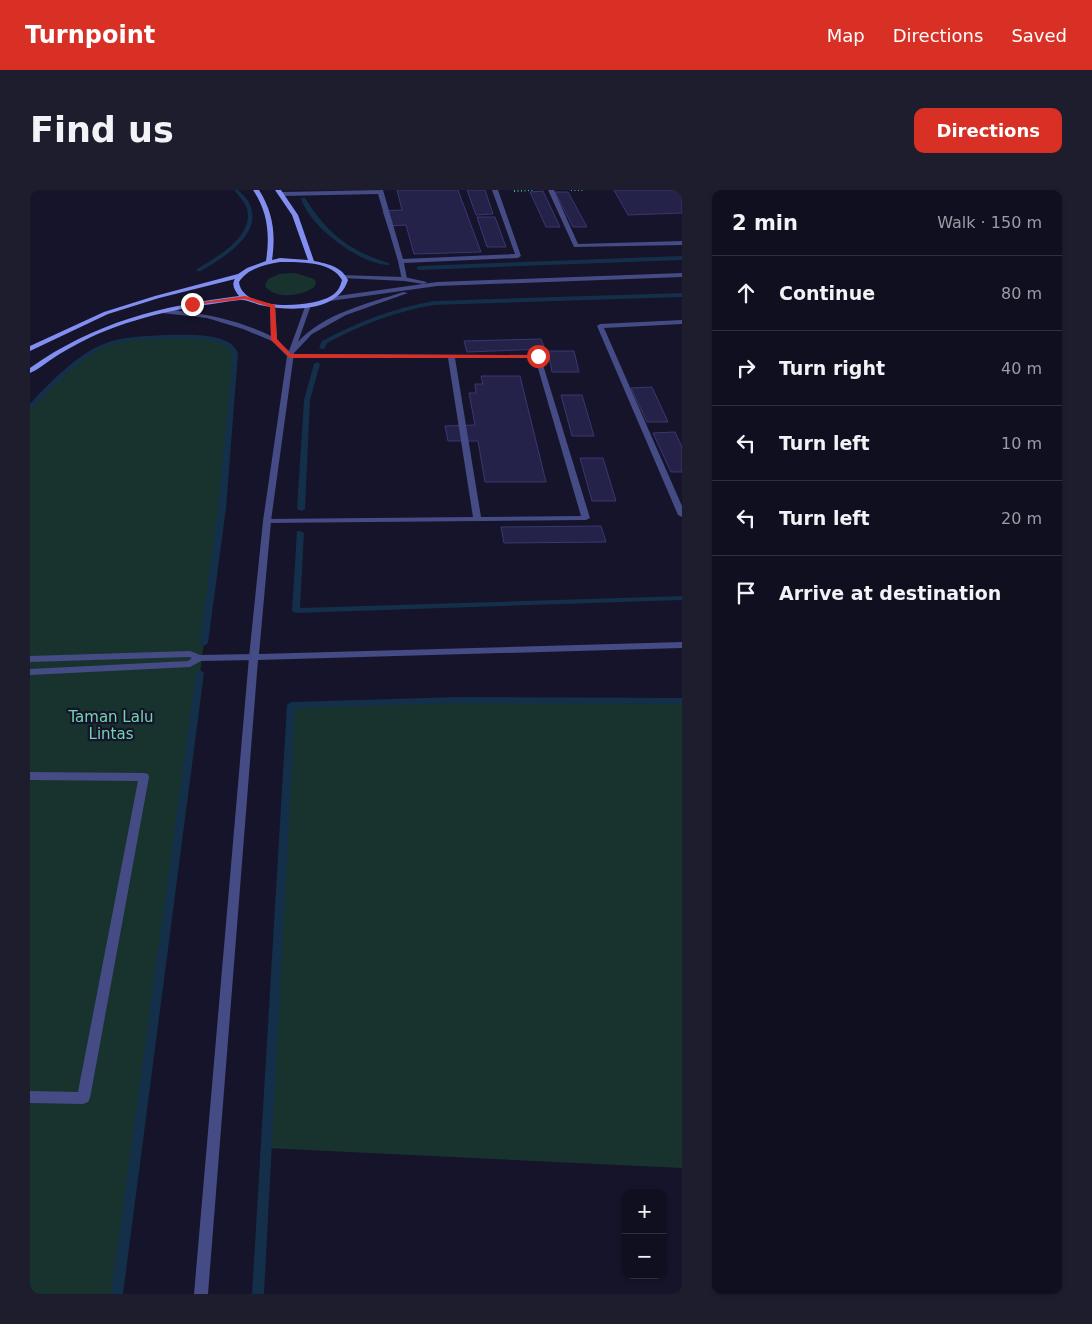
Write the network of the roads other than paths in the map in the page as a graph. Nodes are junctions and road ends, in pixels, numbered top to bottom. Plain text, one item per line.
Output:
1 (256, 190) edge
2 (495, 190) edge
3 (551, 190) edge
4 (380, 191) edge
5 (280, 192) edge
6 (682, 243) edge
7 (401, 261) junction
8 (269, 262) junction
9 (311, 262) junction
10 (682, 275) edge
11 (239, 276) junction
12 (342, 276) junction
13 (404, 278) junction
14 (437, 284) junction
15 (421, 286) junction
16 (245, 298) junction
17 (330, 299) junction
18 (308, 305) junction
19 (273, 306) junction
20 (162, 312) junction
21 (682, 322) edge
22 (274, 340) junction
23 (30, 350) edge
24 (290, 356) junction
25 (451, 357) junction
26 (30, 371) edge
27 (682, 515) edge
28 (477, 519) junction
29 (267, 521) junction
30 (682, 645) edge
31 (254, 656) junction
32 (199, 658) junction
33 (30, 660) edge
34 (30, 672) edge
35 (30, 776) edge
36 (30, 1097) edge
37 (201, 1294) edge

1 - 8 main road
2 - 7 street
3 - 6 street
4 - 5 street
4 - 7 street
5 - 9 main road
7 - 13 street
8 - 9 main road
8 - 11 main road
9 - 12 main road
10 - 14 street
11 - 16 main road
11 - 23 main road
12 - 13 street
12 - 17 main road
13 - 14 street
14 - 15 street
15 - 17 street
15 - 24 street
16 - 19 main road
16 - 20 main road
17 - 18 main road
18 - 19 main road
18 - 24 street
19 - 22 street
20 - 22 street
20 - 26 main road
21 - 27 street
22 - 24 street
24 - 25 street
24 - 29 street
25 - 28 street
25 - 28 street
28 - 29 street
29 - 31 street
30 - 31 street
31 - 32 street
31 - 37 street
32 - 33 street
32 - 34 street
35 - 36 street

